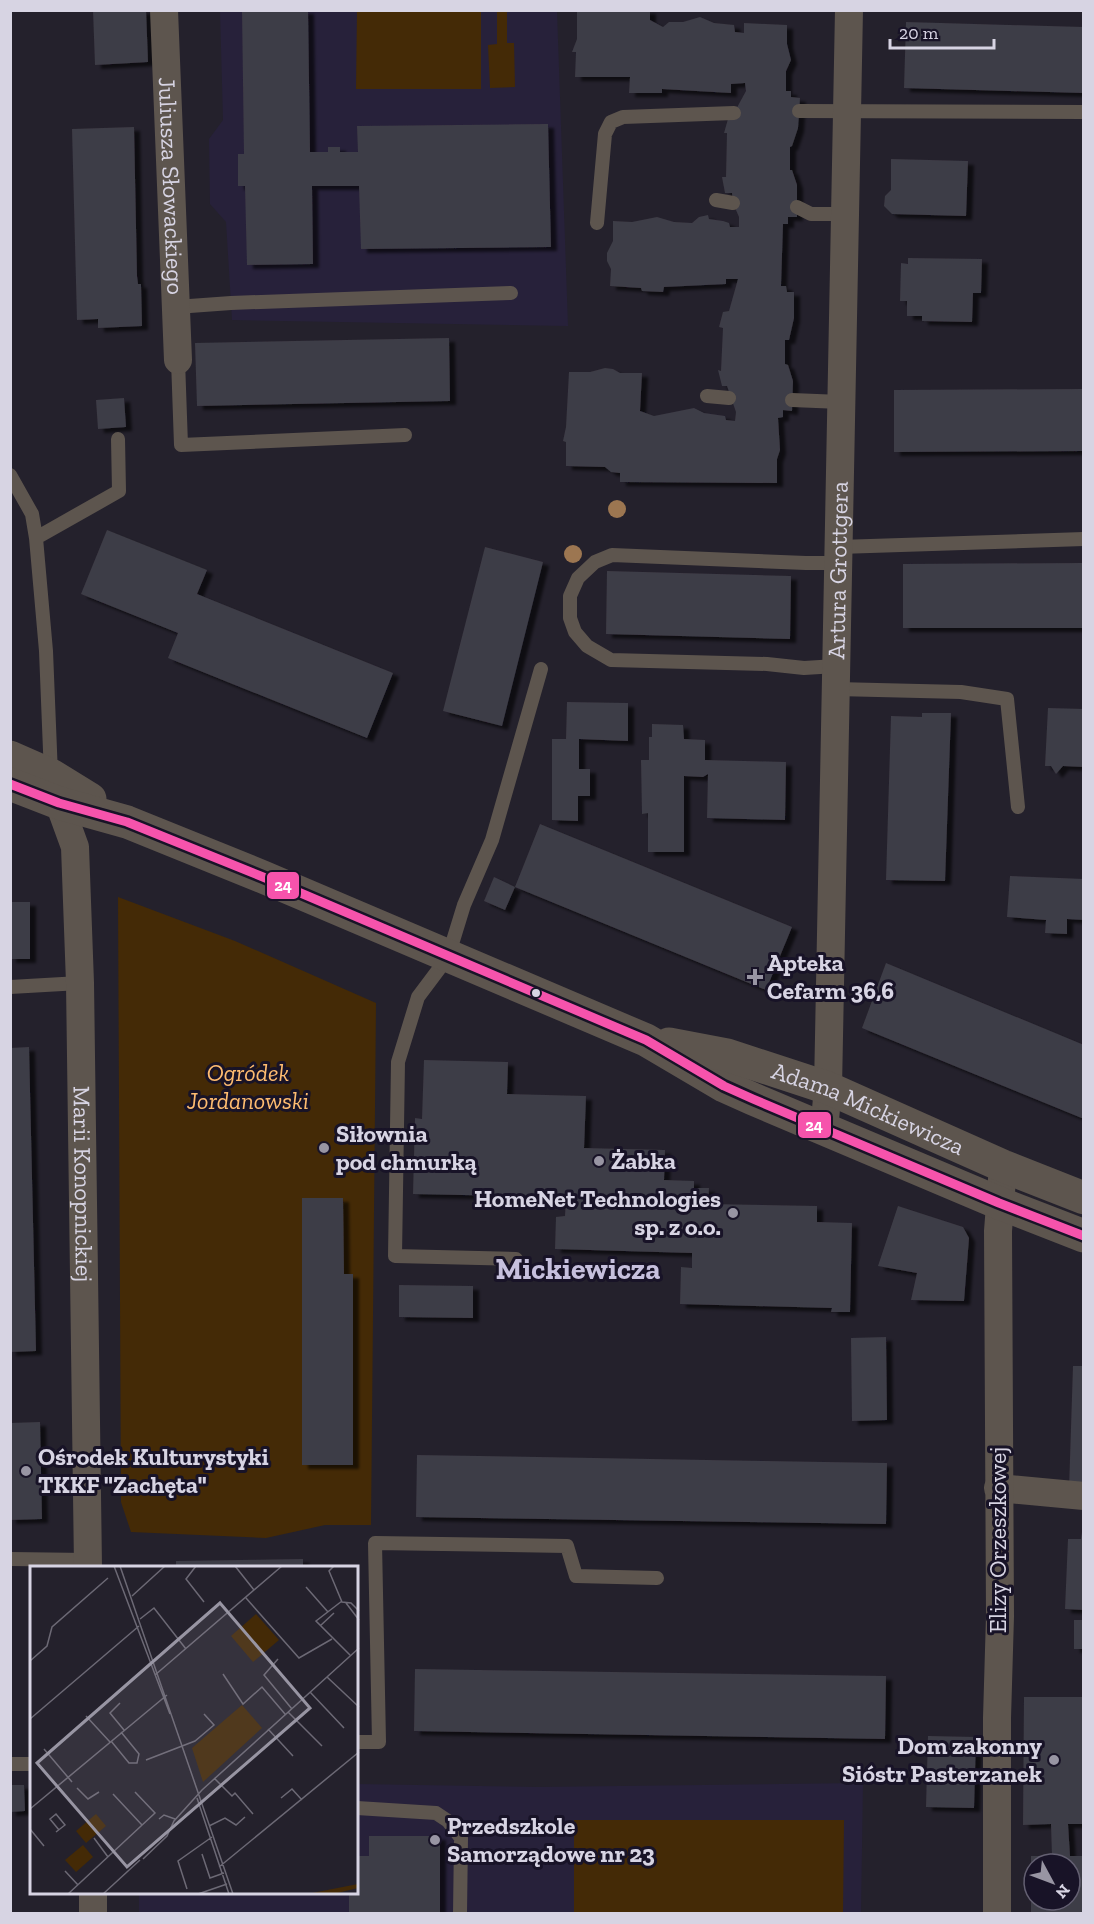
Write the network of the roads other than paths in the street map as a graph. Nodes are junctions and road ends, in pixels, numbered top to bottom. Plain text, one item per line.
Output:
1 (164, 10) edge
2 (849, 10) edge
3 (799, 111) dead end
4 (846, 111) junction
5 (1083, 112) edge
6 (734, 113) dead end
7 (716, 200) dead end
8 (733, 203) dead end
9 (797, 207) dead end
10 (844, 214) junction
11 (597, 223) dead end
12 (511, 293) dead end
13 (176, 307) junction
14 (178, 360) joint
15 (706, 396) dead end
16 (729, 398) dead end
17 (792, 400) dead end
18 (841, 402) junction
19 (405, 435) dead end
20 (118, 439) dead end
21 (10, 475) edge
22 (36, 538) junction
23 (1083, 540) edge
24 (838, 555) junction
25 (541, 669) dead end
26 (836, 678) junction
27 (10, 757) edge
28 (10, 784) edge
29 (55, 789) junction
30 (1018, 807) dead end
31 (448, 957) junction
32 (80, 983) junction
33 (10, 987) edge
34 (646, 1040) junction
35 (828, 1088) junction
36 (824, 1130) junction
37 (1003, 1166) junction
38 (1083, 1198) edge
39 (999, 1203) junction
40 (1083, 1236) edge
41 (516, 1259) dead end
42 (998, 1488) junction
43 (1083, 1496) edge
44 (10, 1559) edge
45 (88, 1563) edge
46 (657, 1578) dead end
47 (358, 1742) edge
48 (10, 1764) edge
49 (30, 1764) edge
50 (358, 1808) edge
51 (93, 1894) edge
52 (93, 1914) edge
53 (460, 1914) edge
54 (996, 1914) edge

1 - 13 street, Juliusza Słowackiego
2 - 4 street, Artura Grottgera
3 - 4 lane
4 - 5 lane
4 - 10 street, Artura Grottgera
6 - 11 lane
7 - 8 lane
9 - 10 lane
10 - 18 street, Artura Grottgera
12 - 13 lane
13 - 14 street, Juliusza Słowackiego
14 - 19 lane
15 - 16 lane
17 - 18 lane
18 - 24 street, Artura Grottgera
20 - 22 lane
21 - 22 lane
22 - 29 lane
23 - 24 lane
24 - 26 street, Artura Grottgera
24 - 26 lane
25 - 31 lane
26 - 30 lane
26 - 35 street, Artura Grottgera
27 - 29 street, Adama Mickiewicza
28 - 29 street, Adama Mickiewicza
29 - 31 street, Adama Mickiewicza
29 - 32 street, Marii Konopnickiej
31 - 34 street, Adama Mickiewicza
31 - 41 lane
32 - 33 lane
32 - 45 street, Marii Konopnickiej
34 - 35 street, Adama Mickiewicza
34 - 36 street, Adama Mickiewicza
35 - 36 street, Artura Grottgera
35 - 37 street, Adama Mickiewicza
36 - 39 street, Adama Mickiewicza
37 - 38 street, Adama Mickiewicza
37 - 39 street, Elizy Orzeszkowej
39 - 40 street, Adama Mickiewicza
39 - 42 street, Elizy Orzeszkowej
42 - 43 street
42 - 54 street, Elizy Orzeszkowej
44 - 45 lane
46 - 47 lane
48 - 49 lane
50 - 53 lane
51 - 52 street

